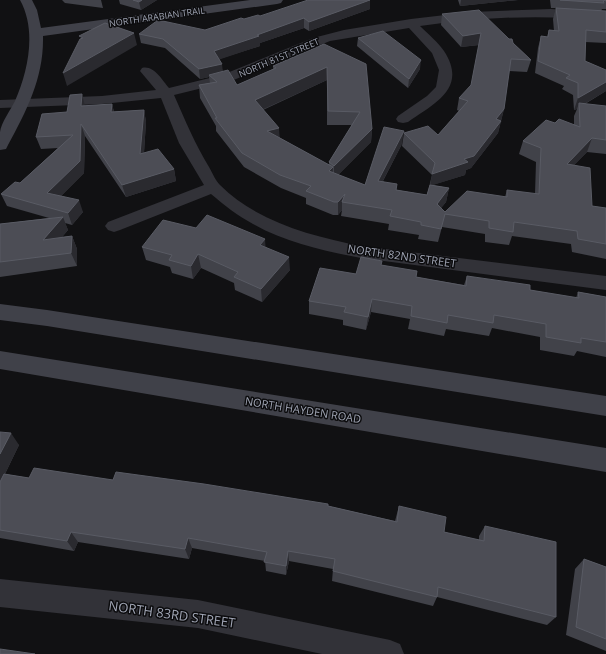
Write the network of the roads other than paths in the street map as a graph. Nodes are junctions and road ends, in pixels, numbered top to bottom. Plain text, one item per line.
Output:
1 (26, 0) edge
2 (278, 0) edge
3 (606, 17) edge
4 (411, 24) junction
5 (37, 33) junction
6 (147, 71) dead end
7 (166, 93) junction
8 (23, 103) junction
9 (0, 104) edge
10 (403, 119) dead end
11 (0, 145) edge
12 (213, 187) junction
13 (114, 226) dead end
14 (606, 283) edge
15 (0, 312) edge
16 (0, 360) edge
17 (606, 406) edge
18 (606, 460) edge
19 (0, 592) edge
20 (390, 654) edge

1 - 5 main road
2 - 5 main road, NORTH ARABIAN TRAIL
3 - 4 street, NORTH 81ST STREET
4 - 7 street, NORTH 81ST STREET
4 - 10 street
5 - 8 main road
6 - 7 street, NORTH 82ND STREET
7 - 8 street, NORTH 81ST STREET
7 - 12 street, NORTH 82ND STREET
8 - 9 street, NORTH 81ST STREET
8 - 11 main road
12 - 13 street
12 - 14 street, NORTH 82ND STREET
15 - 17 main road
16 - 18 main road, NORTH HAYDEN ROAD
19 - 20 street, NORTH 83RD STREET

